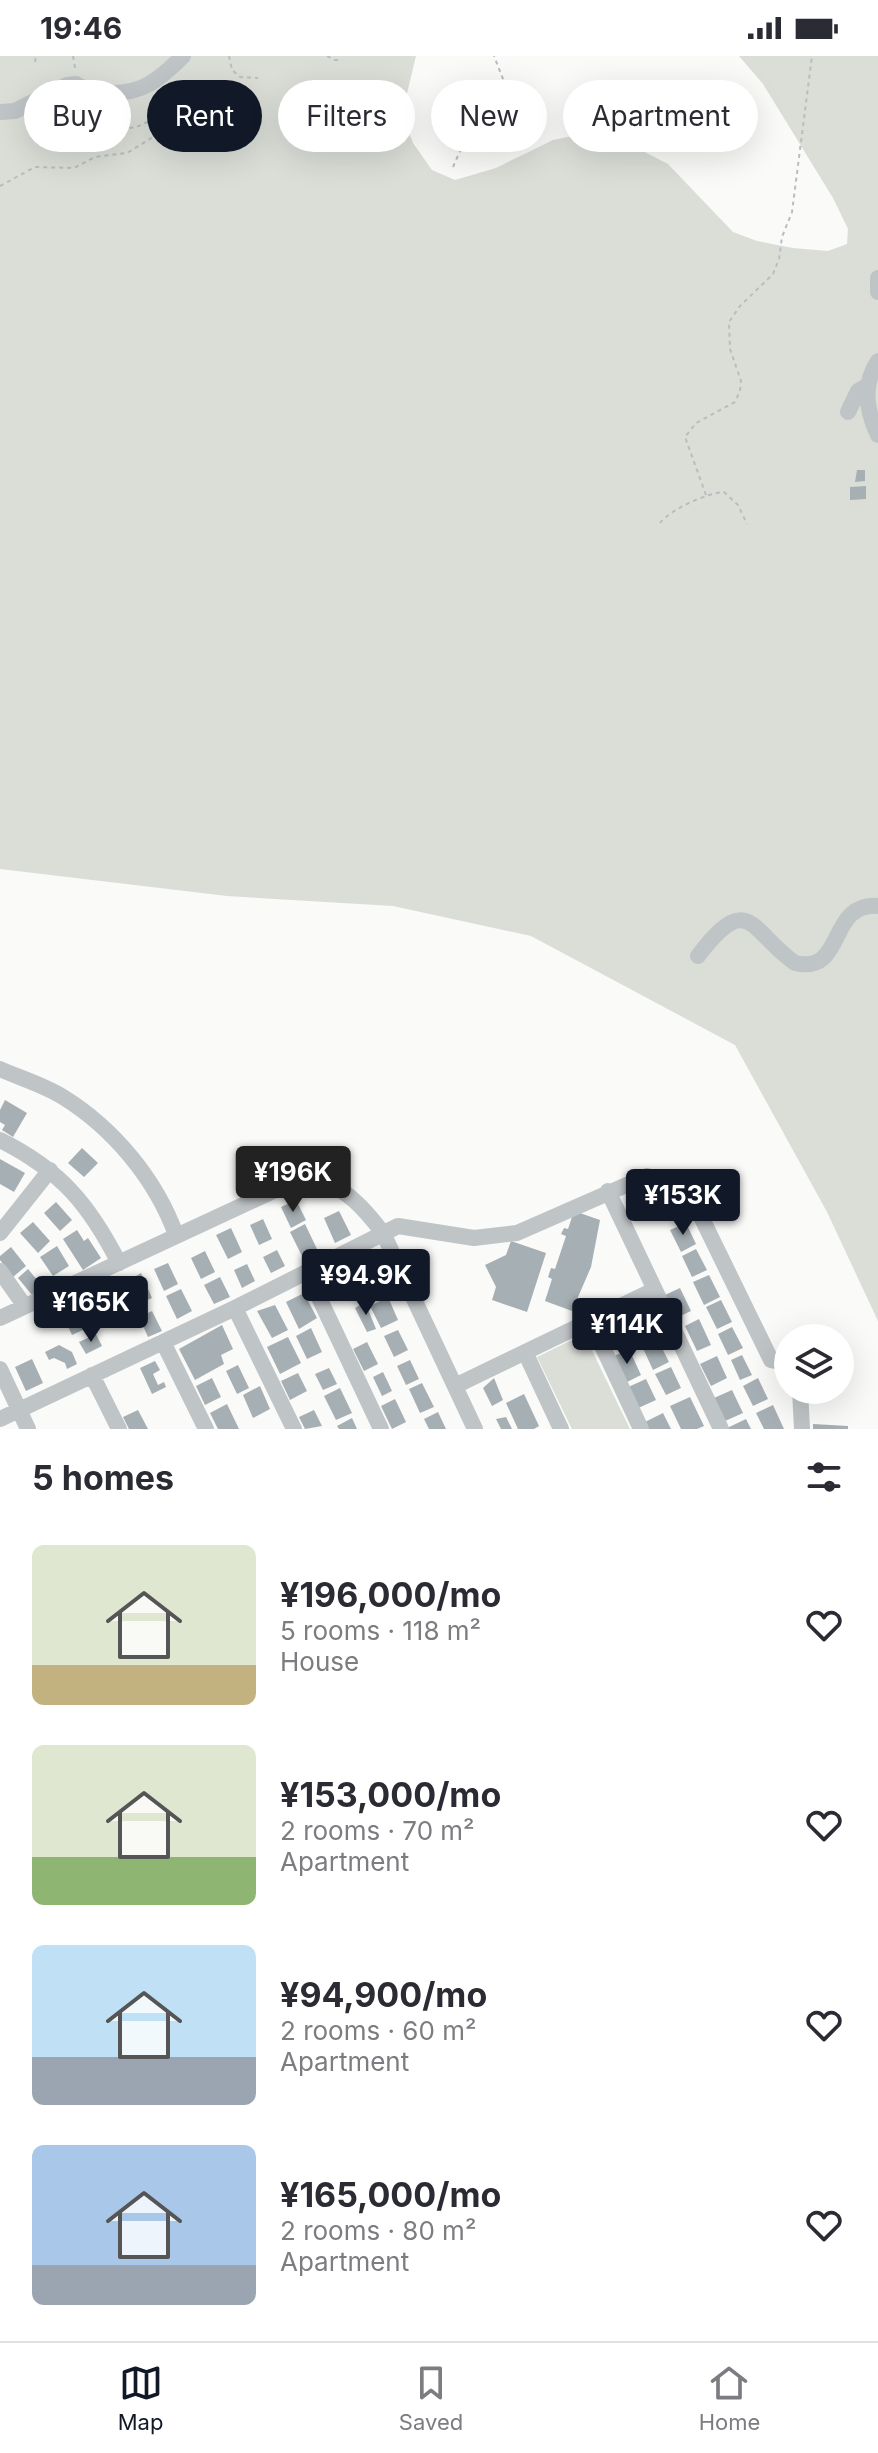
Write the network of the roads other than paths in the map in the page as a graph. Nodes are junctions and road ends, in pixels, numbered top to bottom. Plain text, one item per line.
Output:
1 (183, 56) edge
2 (0, 112) edge
3 (878, 278) edge
4 (878, 292) edge
5 (878, 361) edge
6 (868, 385) junction
7 (848, 412) dead end
8 (878, 435) edge
9 (878, 906) edge
10 (698, 956) dead end
11 (0, 1069) edge
12 (0, 1140) edge
13 (50, 1170) junction
14 (608, 1191) junction
15 (0, 1233) edge
16 (383, 1233) junction
17 (176, 1235) junction
18 (119, 1263) junction
19 (0, 1271) edge
20 (307, 1272) junction
21 (654, 1290) junction
22 (24, 1305) junction
23 (235, 1308) junction
24 (0, 1318) edge
25 (590, 1320) junction
26 (163, 1342) junction
27 (525, 1352) junction
28 (774, 1361) edge
29 (0, 1369) edge
30 (92, 1375) junction
31 (455, 1386) junction
32 (801, 1404) edge
33 (19, 1410) junction
34 (0, 1419) edge
35 (28, 1429) edge
36 (119, 1429) edge
37 (206, 1429) edge
38 (294, 1429) edge
39 (381, 1429) edge
40 (475, 1429) edge
41 (561, 1429) edge
42 (641, 1429) edge
43 (721, 1429) edge
44 (802, 1429) edge

1 - 2 street
3 - 4 street
5 - 6 street
6 - 7 street
6 - 8 street
9 - 10 street
11 - 17 street
12 - 13 street
13 - 15 street
13 - 18 street
14 - 16 street
14 - 21 street
14 - 28 street
16 - 17 street
16 - 20 street
16 - 31 street
17 - 18 street
18 - 22 street
19 - 22 street
20 - 23 street
20 - 39 street
21 - 25 street
21 - 43 street
22 - 24 street
23 - 26 street
23 - 38 street
25 - 27 street
25 - 42 street
26 - 30 street
26 - 37 street
27 - 31 street
27 - 41 street
29 - 33 street
30 - 33 street
30 - 36 street
31 - 40 street
32 - 44 street
33 - 34 street
33 - 35 street

